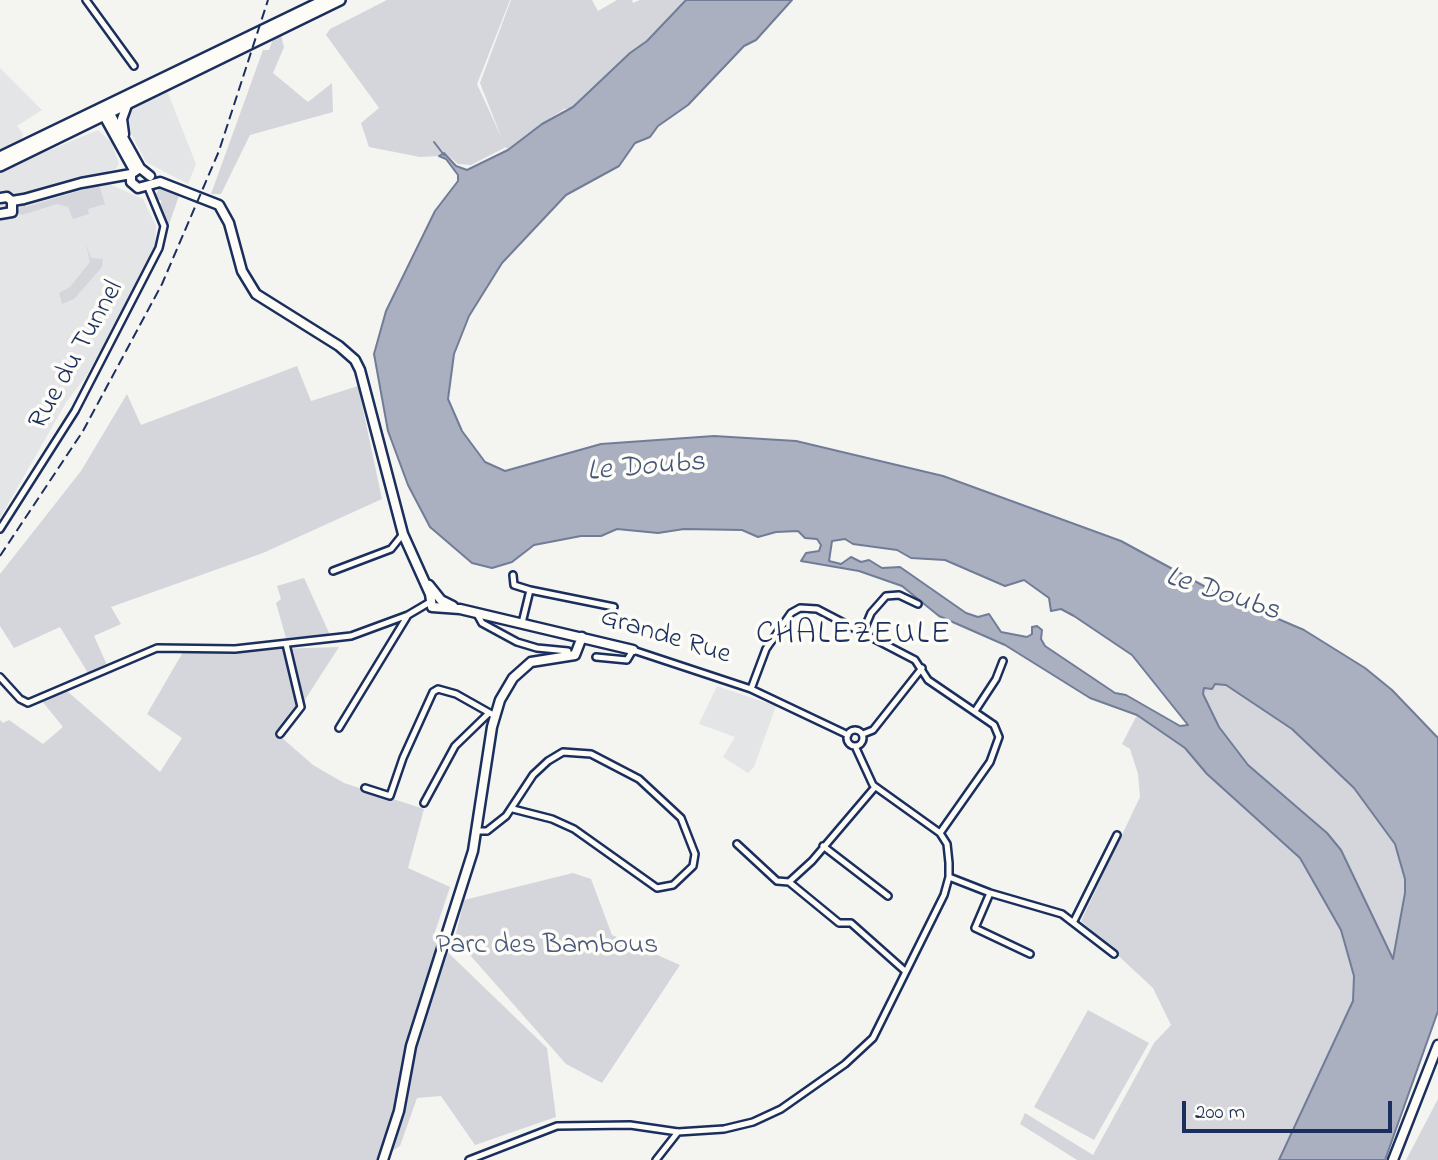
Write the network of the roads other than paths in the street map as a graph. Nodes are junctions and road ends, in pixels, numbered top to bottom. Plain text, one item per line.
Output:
1 (86, 0) edge
2 (325, 0) edge
3 (340, 0) edge
4 (134, 66) dead end
5 (127, 105) junction
6 (105, 114) junction
7 (90, 125) junction
8 (109, 127) junction
9 (126, 144) junction
10 (0, 157) edge
11 (0, 166) edge
12 (140, 178) junction
13 (0, 198) edge
14 (12, 201) junction
15 (0, 214) edge
16 (0, 529) edge
17 (403, 534) junction
18 (333, 571) dead end
19 (513, 575) dead end
20 (530, 590) junction
21 (436, 603) junction
22 (918, 604) dead end
23 (614, 607) dead end
24 (477, 614) junction
25 (408, 615) junction
26 (522, 623) junction
27 (863, 632) junction
28 (582, 637) junction
29 (286, 643) junction
30 (633, 650) junction
31 (568, 651) dead end
32 (596, 657) dead end
33 (1003, 661) dead end
34 (922, 668) junction
35 (0, 677) edge
36 (751, 689) junction
37 (975, 711) junction
38 (491, 715) junction
39 (339, 728) dead end
40 (281, 734) dead end
41 (863, 734) junction
42 (848, 735) junction
43 (855, 746) junction
44 (875, 787) junction
45 (365, 788) dead end
46 (425, 803) dead end
47 (513, 809) junction
48 (475, 831) junction
49 (940, 833) junction
50 (1117, 835) dead end
51 (737, 844) dead end
52 (823, 846) junction
53 (949, 877) junction
54 (789, 882) junction
55 (990, 893) junction
56 (888, 896) dead end
57 (1074, 921) junction
58 (1030, 954) dead end
59 (1114, 954) dead end
60 (905, 971) junction
61 (1438, 1045) edge
62 (678, 1132) junction
63 (383, 1160) edge
64 (469, 1160) edge
65 (656, 1160) edge
66 (1393, 1160) edge

1 - 4 street
2 - 6 main road
3 - 5 main road
5 - 6 main road
5 - 9 street
6 - 7 main road
6 - 8 street
6 - 9 street
6 - 10 main road
7 - 8 street
7 - 11 main road
8 - 12 street
9 - 12 street
12 - 14 street
12 - 16 street, Rue du Tunnel
12 - 17 street
13 - 14 street
14 - 15 street
17 - 18 street
17 - 21 street
19 - 20 street
20 - 23 street
20 - 26 street
21 - 24 street, Grande Rue
21 - 25 street
22 - 27 street
24 - 26 street, Grande Rue
24 - 31 street
25 - 29 street
25 - 39 street
26 - 28 street, Grande Rue
27 - 34 street
27 - 36 street
28 - 30 street, Grande Rue
28 - 38 street
29 - 35 street
29 - 40 street
30 - 32 street
30 - 36 street, Grande Rue
33 - 37 street
34 - 37 street
34 - 41 street
36 - 42 street, Grande Rue
37 - 49 street
38 - 45 street
38 - 46 street
38 - 48 street
41 - 42 street
41 - 43 street
42 - 43 street
43 - 44 street
44 - 49 street
44 - 52 street
47 - 47 street
47 - 48 street
48 - 63 street
49 - 53 street
50 - 57 street
51 - 54 street
52 - 54 street
52 - 56 street
53 - 55 street
53 - 60 street
54 - 60 street
55 - 57 street
55 - 58 street
57 - 59 street
60 - 62 street
61 - 66 street
62 - 64 street
62 - 65 street

